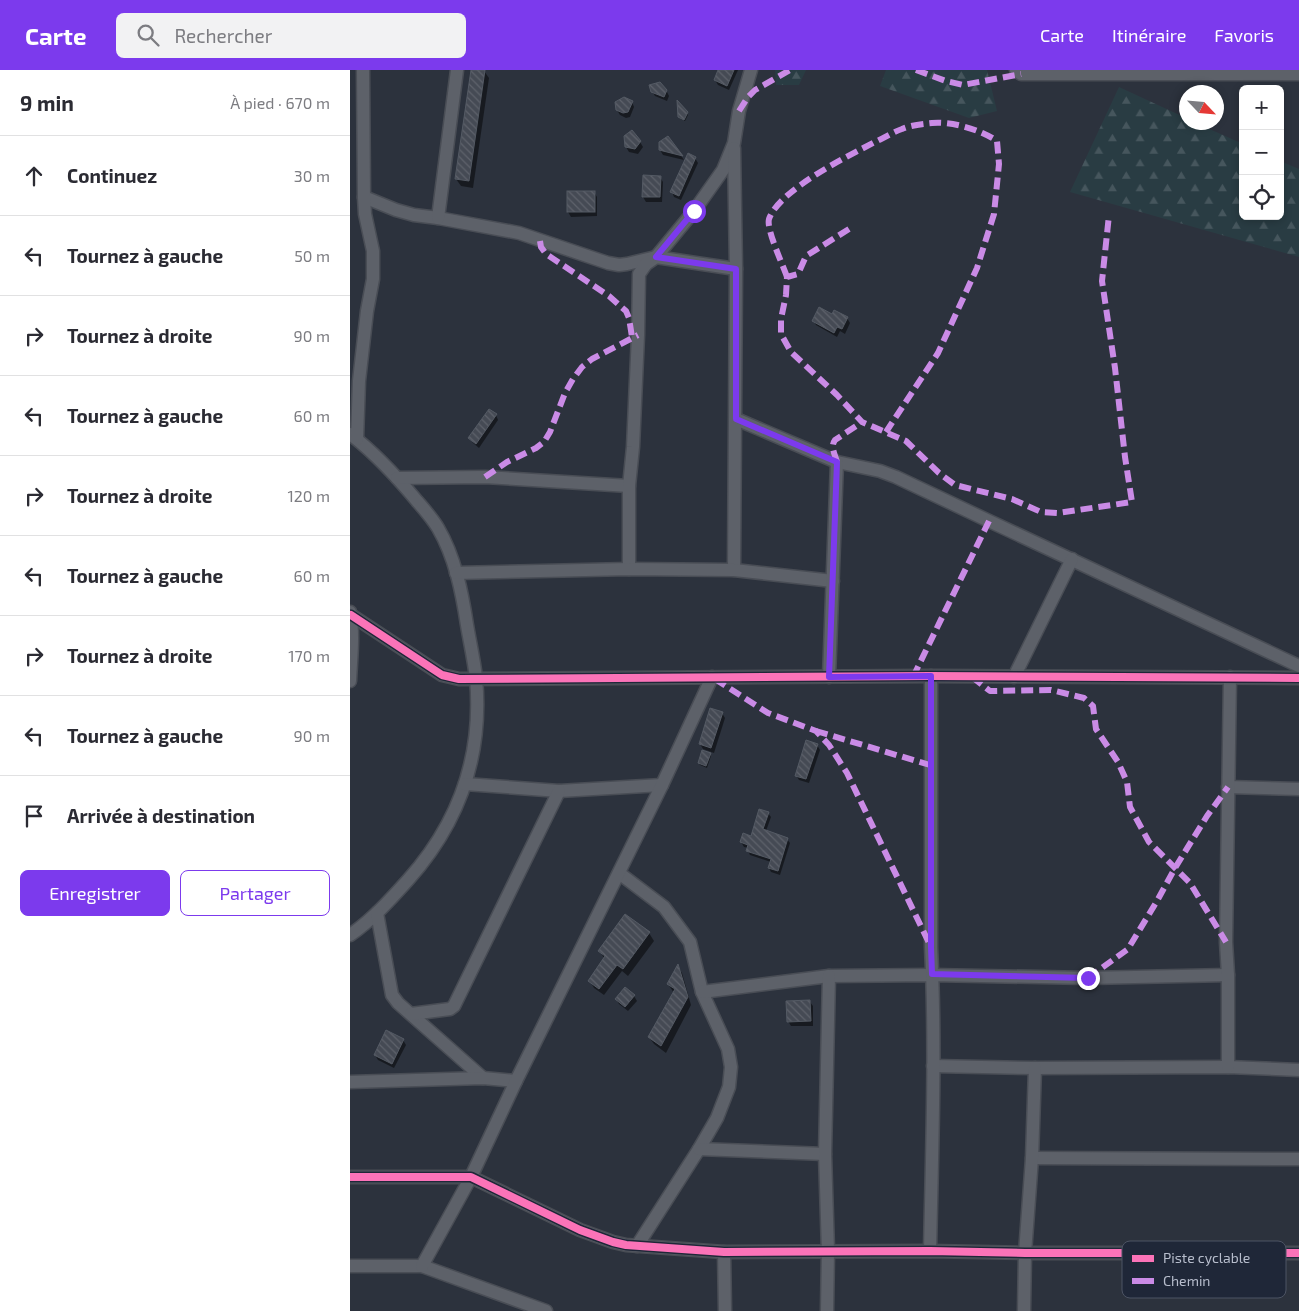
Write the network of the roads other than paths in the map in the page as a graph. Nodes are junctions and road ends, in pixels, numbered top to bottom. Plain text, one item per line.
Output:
1 (363, 70) edge
2 (457, 70) edge
3 (751, 70) edge
4 (1016, 70) edge
5 (1299, 74) edge
6 (734, 143) junction
7 (364, 197) junction
8 (438, 218) junction
9 (656, 257) junction
10 (736, 269) junction
11 (736, 419) junction
12 (353, 436) edge
13 (837, 462) junction
14 (397, 478) junction
15 (629, 486) junction
16 (1072, 560) junction
17 (629, 569) junction
18 (734, 570) junction
19 (456, 573) junction
20 (833, 581) junction
21 (350, 613) edge
22 (1299, 666) edge
23 (931, 676) junction
24 (712, 677) junction
25 (829, 677) junction
26 (1014, 677) junction
27 (1230, 678) junction
28 (1299, 678) edge
29 (476, 680) junction
30 (350, 681) edge
31 (466, 784) junction
32 (662, 785) junction
33 (1228, 787) junction
34 (1299, 789) edge
35 (559, 791) junction
36 (619, 873) junction
37 (377, 913) junction
38 (350, 935) edge
39 (932, 974) junction
40 (1228, 975) junction
41 (829, 976) junction
42 (702, 992) junction
43 (411, 1014) junction
44 (933, 1066) junction
45 (1034, 1068) junction
46 (1228, 1068) junction
47 (1299, 1070) edge
48 (483, 1078) junction
49 (516, 1081) junction
50 (350, 1082) edge
51 (699, 1149) junction
52 (825, 1154) junction
53 (1032, 1158) junction
54 (1299, 1159) edge
55 (350, 1176) edge
56 (471, 1177) junction
57 (637, 1246) junction
58 (828, 1251) junction
59 (930, 1251) junction
60 (724, 1252) junction
61 (1025, 1253) junction
62 (1122, 1253) edge
63 (1286, 1253) edge
64 (1299, 1253) edge
65 (350, 1266) edge
66 (422, 1266) junction
67 (531, 1308) edge
68 (546, 1311) edge
69 (725, 1311) edge
70 (827, 1311) edge
71 (1024, 1311) edge

1 - 7 street
2 - 8 street
3 - 6 street
4 - 5 street
6 - 9 street
6 - 10 street
7 - 8 street
7 - 12 street
8 - 9 street
9 - 10 street
9 - 15 street
10 - 11 street
11 - 13 street
11 - 18 street
12 - 14 street
13 - 16 street
13 - 20 street
14 - 15 street
14 - 19 street
15 - 17 street
16 - 22 street
16 - 26 street
17 - 18 street
17 - 19 street
18 - 20 street
19 - 29 street
20 - 25 street
21 - 29 street
21 - 30 street
23 - 25 street
23 - 26 street
23 - 39 street
24 - 25 street
24 - 29 street
24 - 32 street
26 - 27 street
27 - 28 street
27 - 33 street
29 - 31 street
31 - 35 street
31 - 37 street
32 - 35 street
32 - 36 street
33 - 34 street
33 - 40 street
35 - 43 street
36 - 42 street
36 - 49 street
37 - 38 street
37 - 43 street
39 - 40 street
39 - 41 street
39 - 44 street
40 - 46 street
41 - 42 street
41 - 52 street
42 - 51 street
43 - 48 street
44 - 45 street
44 - 59 street
45 - 46 street
45 - 53 street
46 - 47 street
48 - 49 street
48 - 50 street
49 - 56 street
51 - 52 street
51 - 57 street
52 - 58 street
53 - 54 street
53 - 61 street
55 - 56 street
56 - 57 street
56 - 66 street
57 - 60 street
58 - 59 street
58 - 60 street
58 - 70 street
59 - 61 street
60 - 69 street
61 - 62 street
61 - 71 street
63 - 64 street
65 - 66 street
66 - 67 street
67 - 68 street

